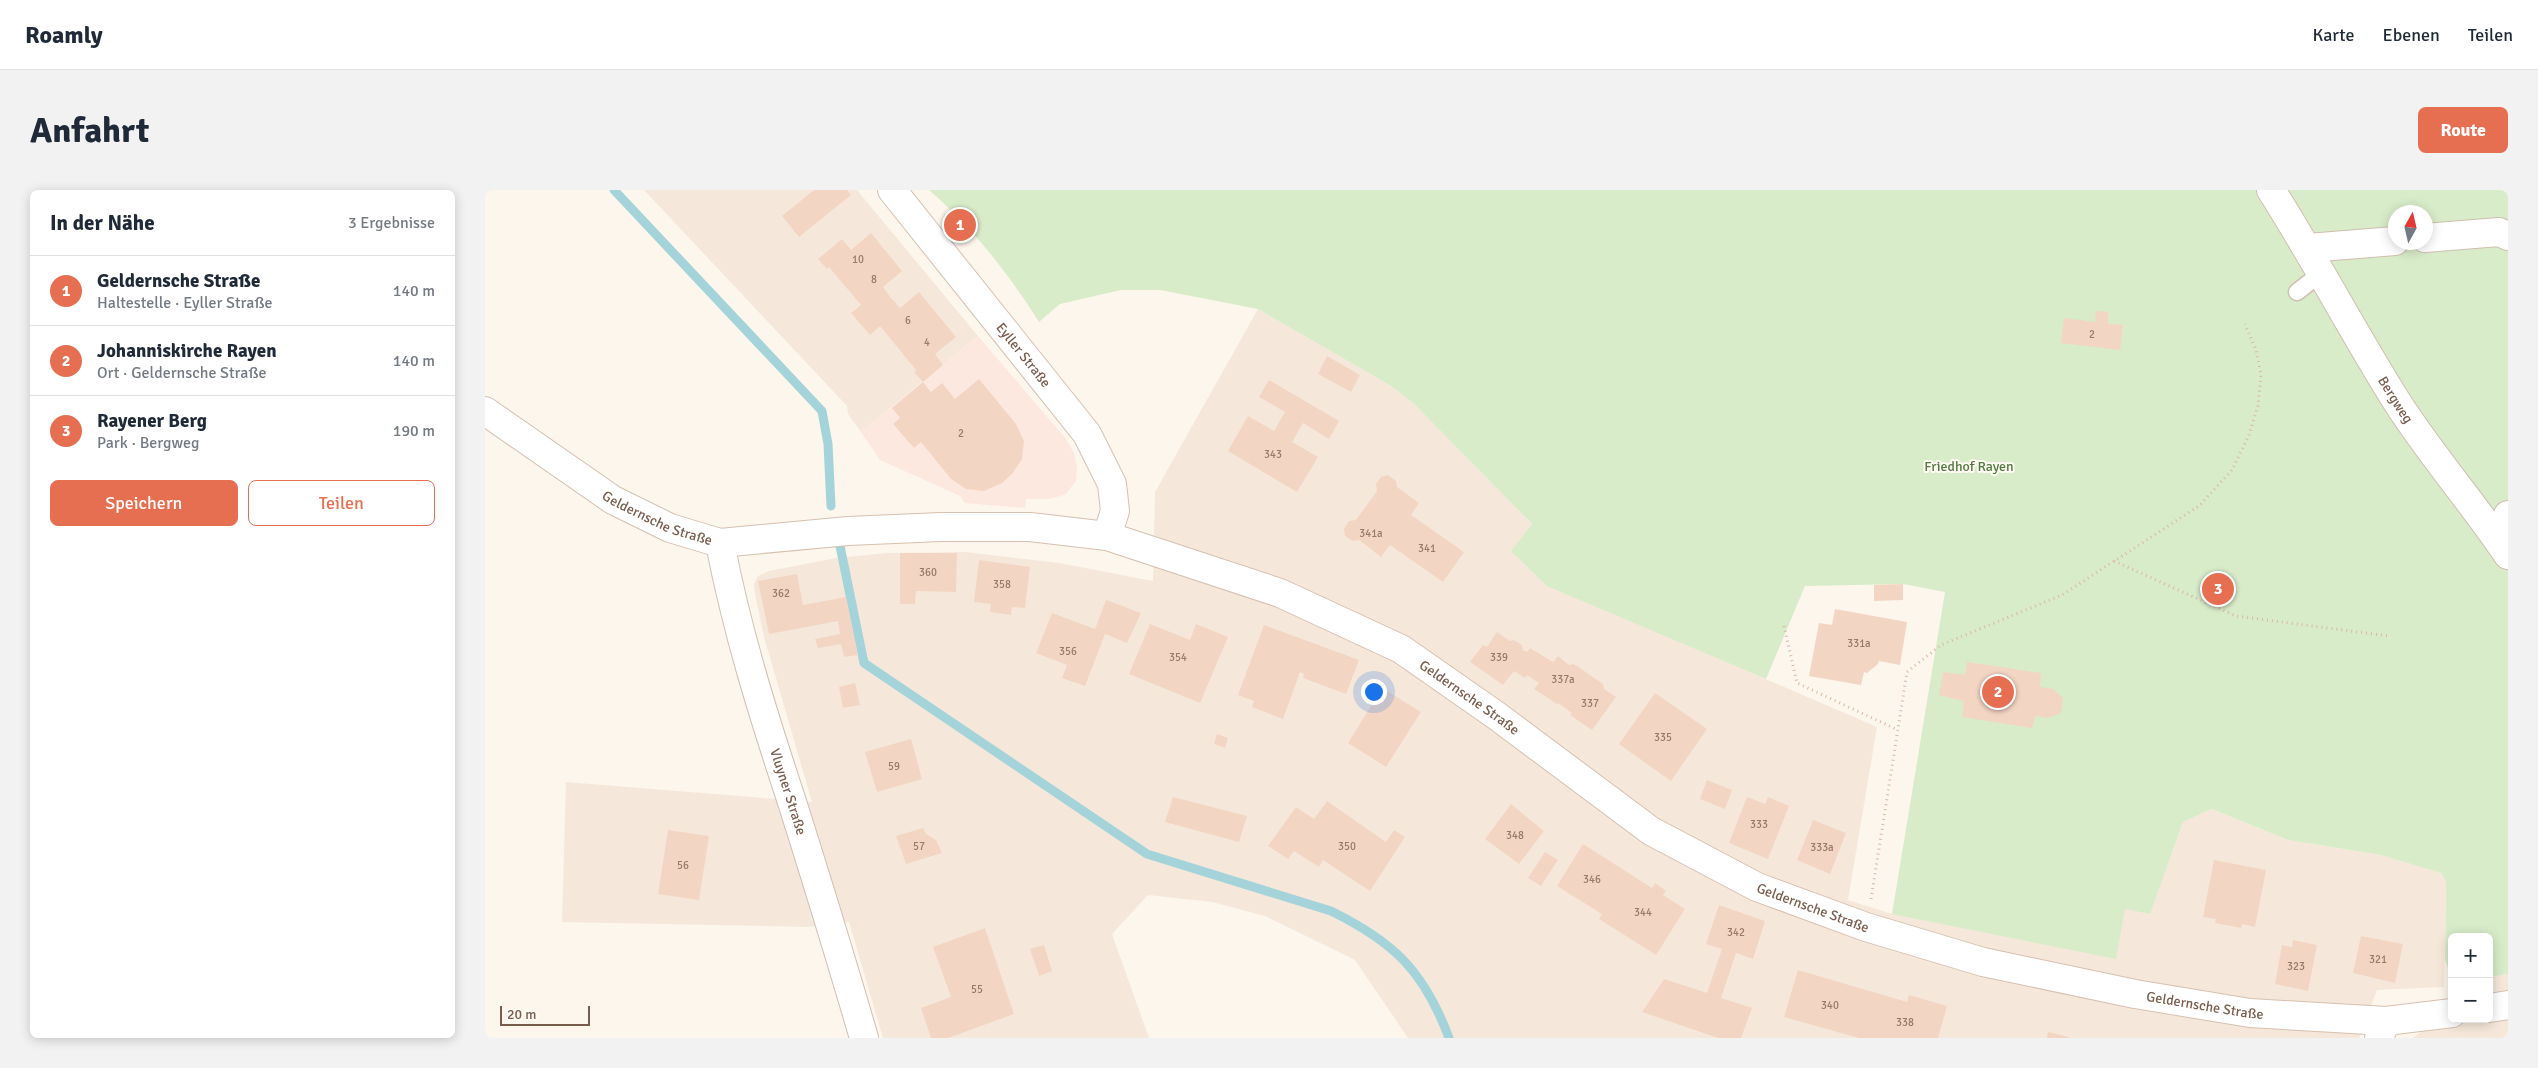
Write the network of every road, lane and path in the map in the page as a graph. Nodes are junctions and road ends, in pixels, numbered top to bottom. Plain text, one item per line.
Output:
1 (892, 190) edge
2 (2271, 190) edge
3 (2508, 236) edge
4 (2433, 237) edge
5 (2388, 242) edge
6 (2308, 248) junction
7 (2320, 274) junction
8 (2297, 292) dead end
9 (2245, 324) dead end
10 (485, 411) edge
11 (2508, 515) edge
12 (1107, 536) junction
13 (720, 543) junction
14 (2503, 548) edge
15 (2114, 562) junction
16 (1784, 626) dead end
17 (2389, 636) dead end
18 (1898, 730) junction
19 (1870, 903) dead end
20 (2508, 1006) edge
21 (2493, 1008) edge
22 (2448, 1014) edge
23 (2383, 1030) edge
24 (864, 1038) edge

1 - 12 main road, Eyller Straße
2 - 6 main road, Bergweg
3 - 4 main road
5 - 6 main road
6 - 7 main road, Bergweg
7 - 8 lane
7 - 14 main road, Bergweg
9 - 15 path
10 - 13 main road, Geldernsche Straße
11 - 14 main road, Bergweg
12 - 13 main road, Geldernsche Straße
12 - 23 main road, Geldernsche Straße
13 - 24 main road, Vluyner Straße
15 - 17 path
15 - 18 path
16 - 18 path
18 - 19 path
20 - 21 main road
22 - 23 main road, Geldernsche Straße

